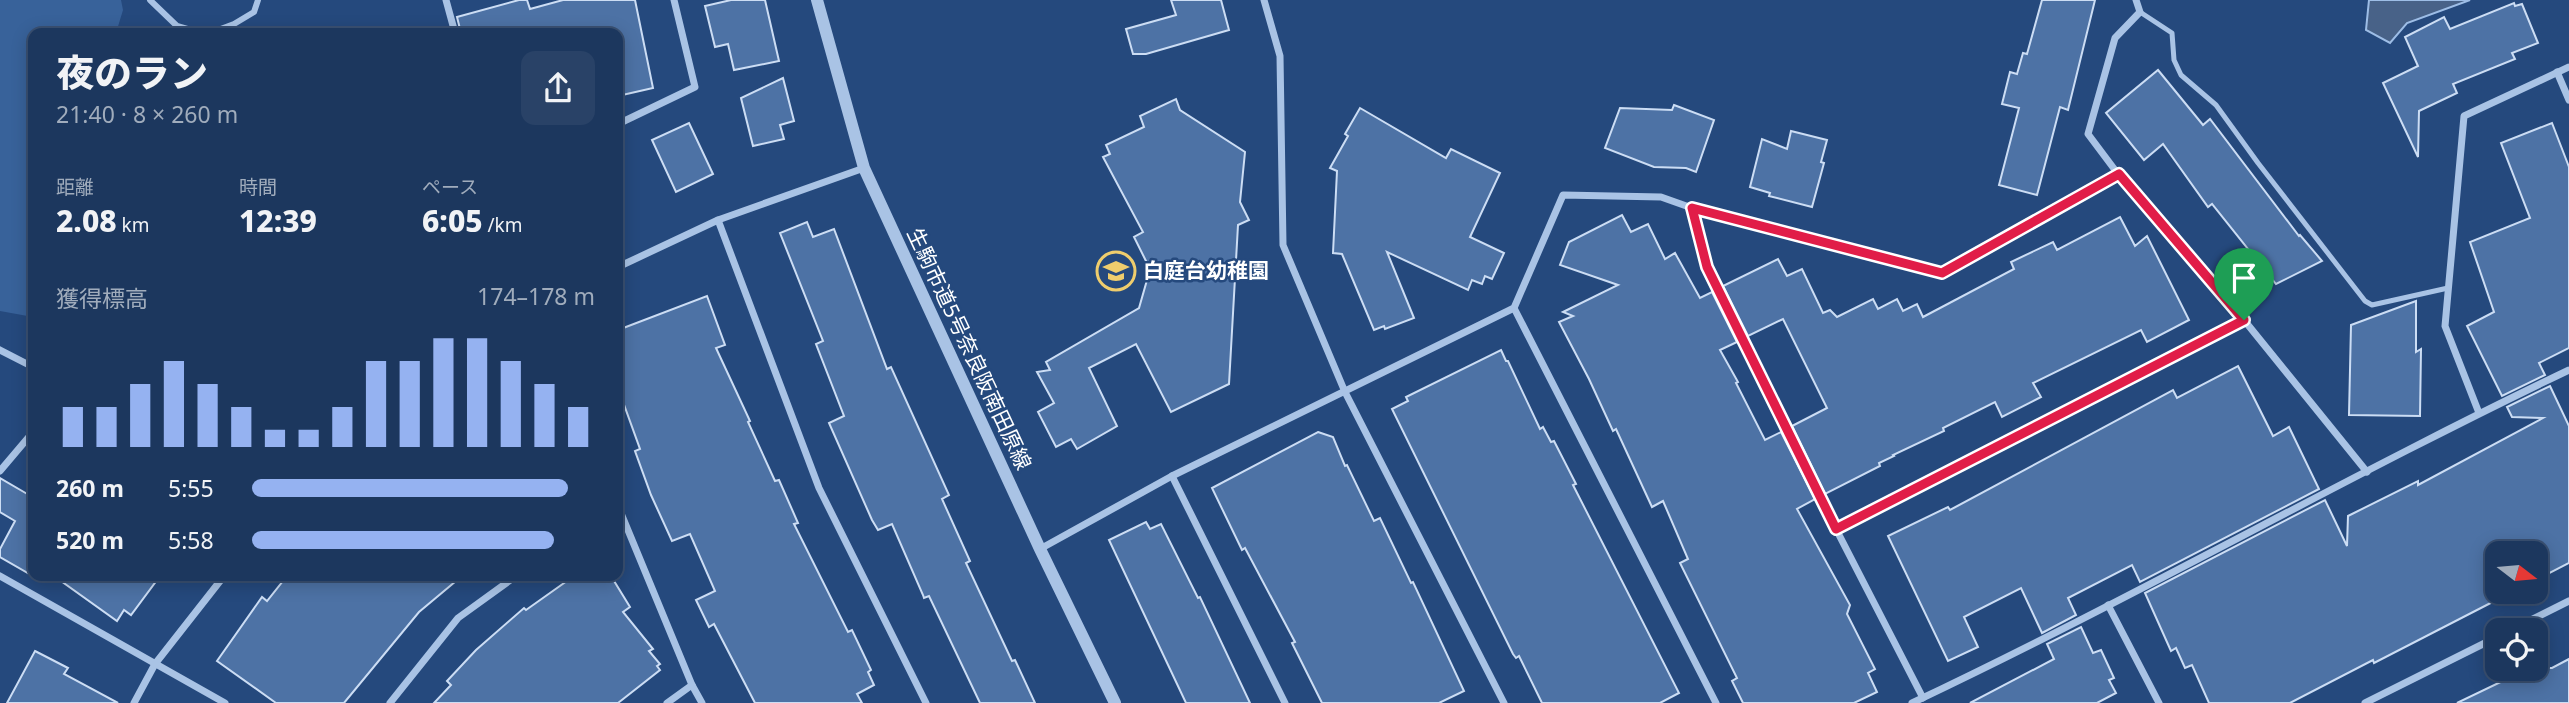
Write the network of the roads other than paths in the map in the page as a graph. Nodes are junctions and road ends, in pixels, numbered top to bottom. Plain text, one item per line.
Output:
1 (150, 0) edge
2 (258, 0) edge
3 (446, 0) edge
4 (674, 0) edge
5 (817, 0) edge
6 (1264, 0) edge
7 (2136, 0) edge
8 (2140, 12) junction
9 (184, 28) edge
10 (224, 28) edge
11 (454, 28) edge
12 (2569, 67) edge
13 (2557, 72) junction
14 (2569, 100) edge
15 (623, 122) edge
16 (864, 168) junction
17 (2119, 174) junction
18 (1692, 208) junction
19 (718, 220) junction
20 (623, 265) edge
21 (2448, 288) junction
22 (1514, 308) junction
23 (2244, 320) junction
24 (0, 350) edge
25 (28, 364) edge
26 (2569, 370) edge
27 (1345, 392) junction
28 (2479, 413) junction
29 (28, 438) edge
30 (0, 471) edge
31 (2367, 472) junction
32 (1172, 476) junction
33 (623, 518) edge
34 (1836, 529) junction
35 (1040, 550) junction
36 (0, 576) edge
37 (220, 581) edge
38 (509, 581) edge
39 (2569, 601) edge
40 (2108, 605) junction
41 (2535, 618) edge
42 (2485, 643) edge
43 (155, 664) junction
44 (692, 685) junction
45 (2386, 692) junction
46 (1923, 698) junction
47 (134, 703) edge
48 (225, 703) edge
49 (390, 703) edge
50 (667, 703) edge
51 (702, 703) edge
52 (926, 703) edge
53 (1115, 703) edge
54 (1285, 703) edge
55 (1504, 703) edge
56 (1716, 703) edge
57 (1912, 703) edge
58 (2159, 703) edge
59 (2365, 703) edge
60 (2391, 703) edge

1 - 9 street
2 - 10 street
3 - 11 street
4 - 15 street
5 - 16 street, 生駒市道5号奈良阪南田原線
6 - 27 street
7 - 8 street
8 - 17 street
8 - 21 lane
12 - 13 street
13 - 14 street
13 - 21 street
16 - 19 street
16 - 35 street, 生駒市道5号奈良阪南田原線
17 - 18 street
17 - 23 street
18 - 22 street
18 - 34 street
19 - 20 street
19 - 52 street
21 - 28 street
22 - 27 street
22 - 56 street
23 - 31 street
23 - 34 street
24 - 25 street
26 - 28 street
27 - 32 street
27 - 55 street
28 - 31 street
29 - 30 street
31 - 40 street
32 - 35 street
32 - 54 street
33 - 44 street
34 - 46 street
35 - 53 street, 生駒市道5号奈良阪南田原線
36 - 43 street
37 - 43 street
38 - 49 street
39 - 41 street
40 - 46 street
40 - 58 street
42 - 45 street
43 - 47 street
43 - 48 street
44 - 50 street
44 - 51 street
45 - 59 street
45 - 60 street
46 - 57 street

